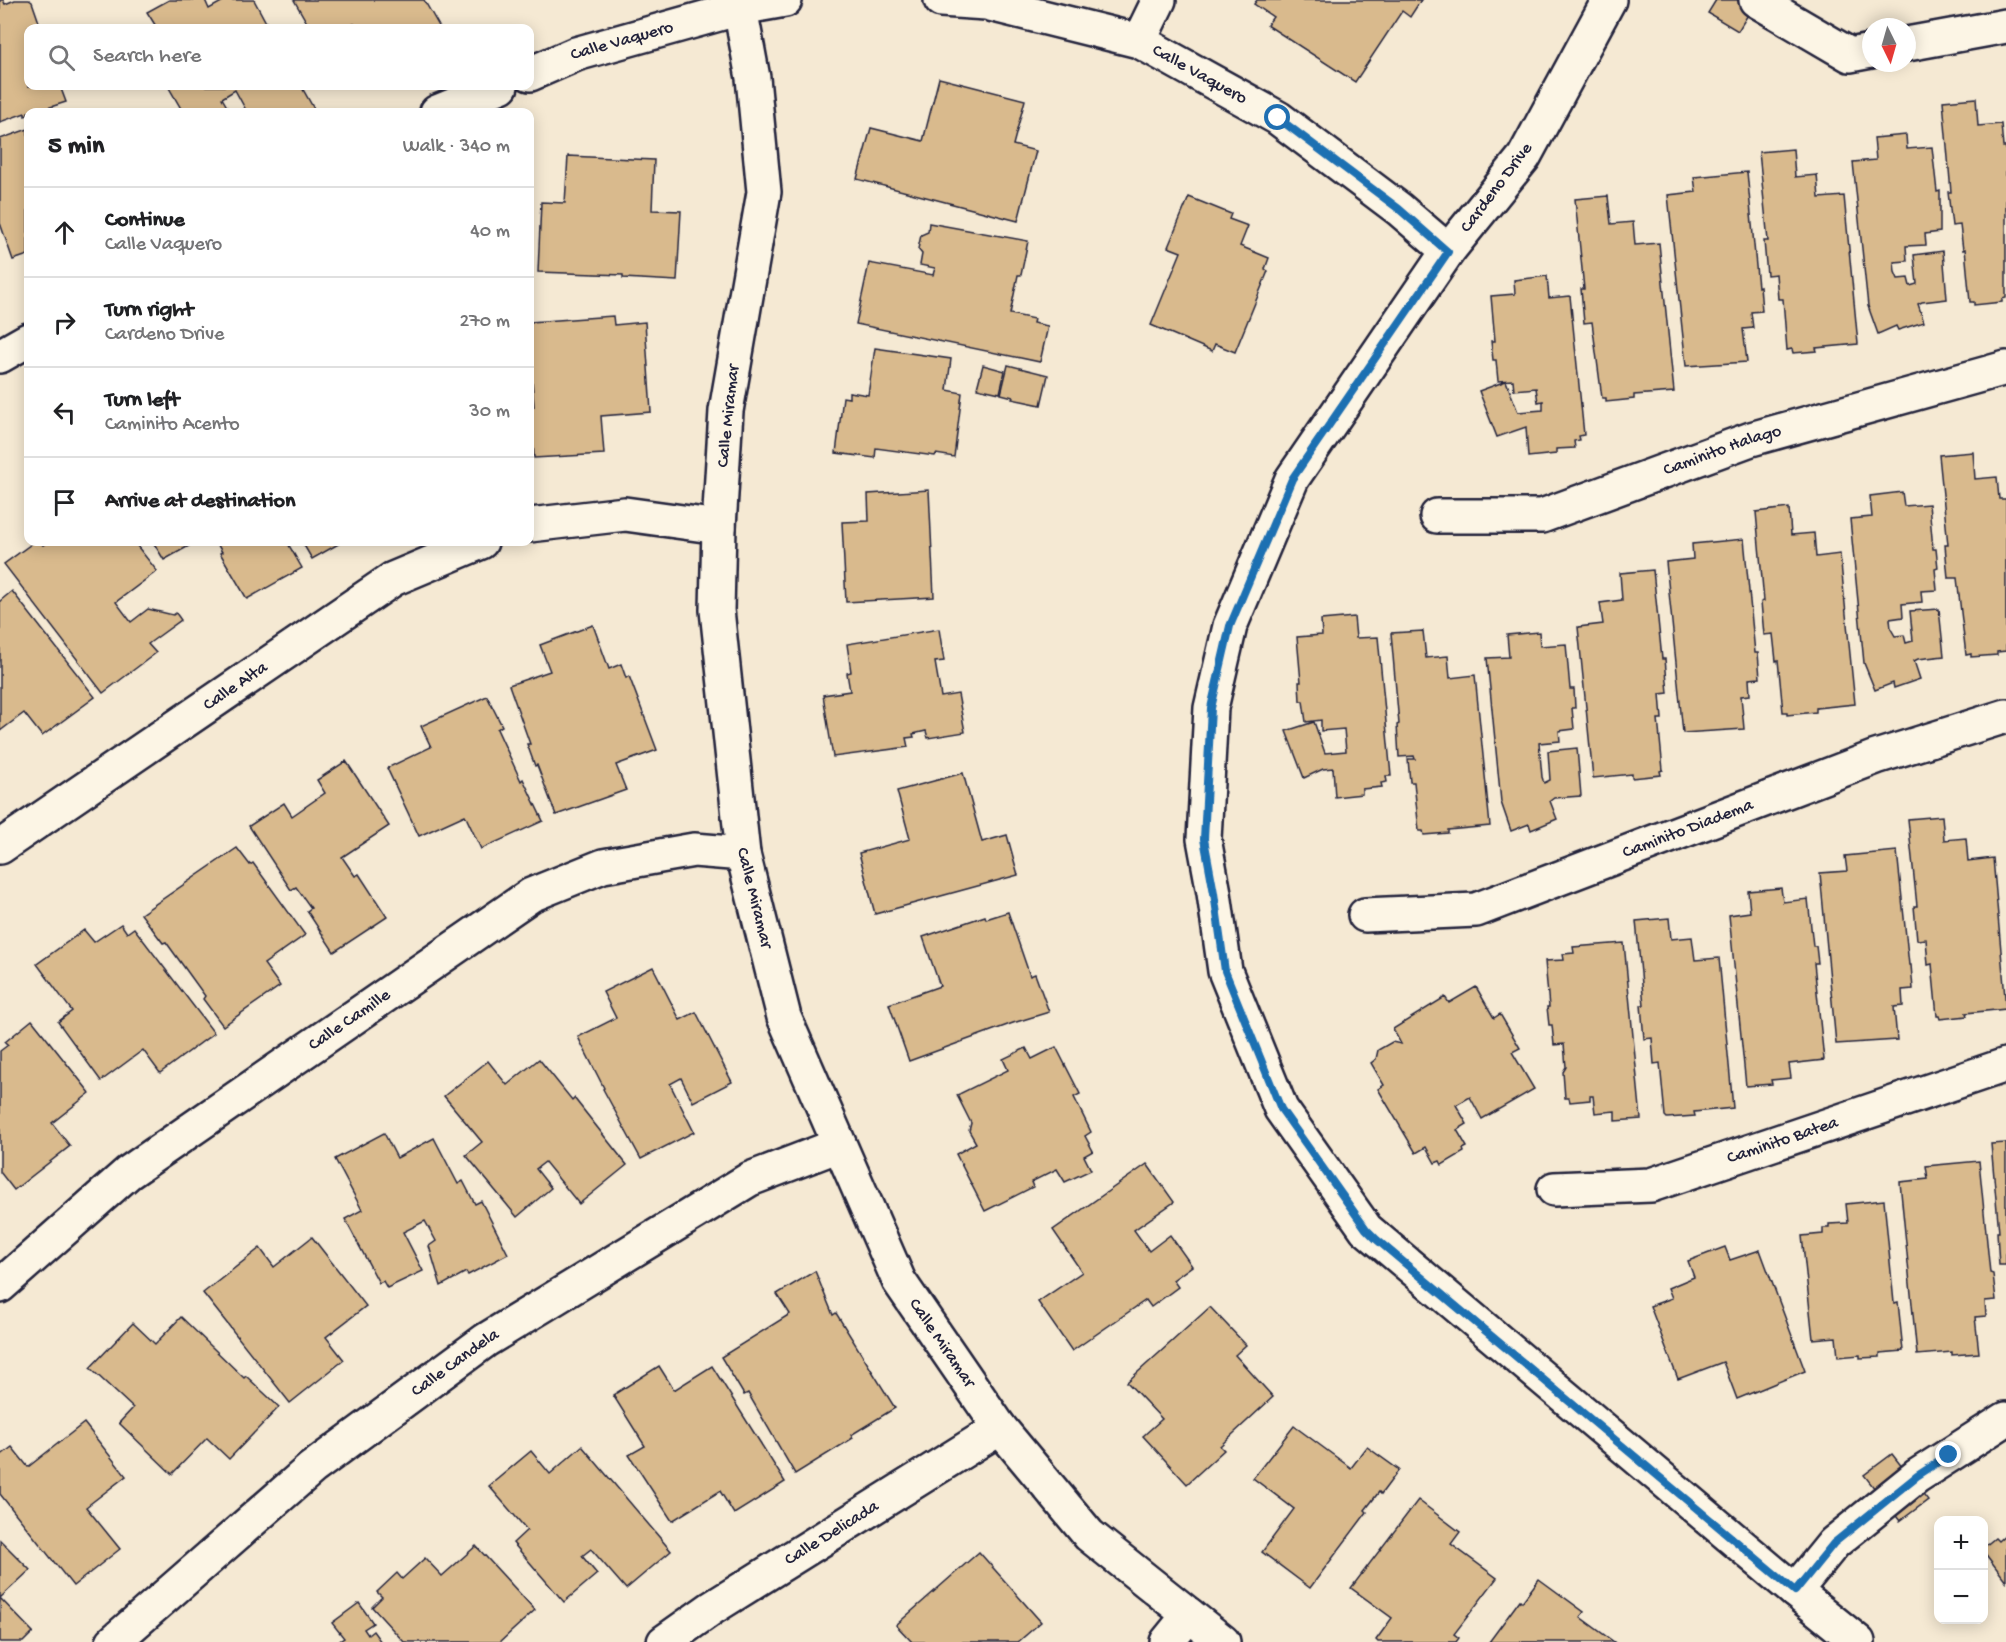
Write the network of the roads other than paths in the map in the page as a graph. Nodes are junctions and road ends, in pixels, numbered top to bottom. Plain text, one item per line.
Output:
1 (785, 0) edge
2 (941, 0) edge
3 (1159, 0) edge
4 (1609, 0) edge
5 (1756, 0) edge
6 (740, 8) junction
7 (2006, 26) edge
8 (1139, 41) junction
9 (1916, 42) edge
10 (1862, 53) edge
11 (534, 72) edge
12 (491, 90) edge
13 (447, 108) edge
14 (1448, 252) junction
15 (24, 342) edge
16 (0, 356) edge
17 (2006, 368) edge
18 (1437, 516) dead end
19 (534, 525) edge
20 (719, 527) junction
21 (471, 546) edge
22 (2006, 716) edge
23 (0, 847) edge
24 (743, 854) junction
25 (1365, 915) dead end
26 (2006, 1065) edge
27 (839, 1145) junction
28 (1554, 1189) dead end
29 (0, 1286) edge
30 (2006, 1419) edge
31 (1000, 1428) junction
32 (1795, 1591) junction
33 (1189, 1616) junction
34 (113, 1642) edge
35 (664, 1642) edge
36 (1167, 1642) edge
37 (1223, 1642) edge
38 (1858, 1642) edge

1 - 6 street, Calle Vaquero
2 - 8 street, Calle Vaquero
3 - 8 street
4 - 14 street, Cardeno Drive
5 - 10 street
6 - 11 street, Calle Vaquero
6 - 20 street, Calle Miramar
7 - 9 street
8 - 14 street, Calle Vaquero
12 - 13 street
14 - 32 street, Cardeno Drive
15 - 16 street
17 - 18 street, Caminito Halago
19 - 20 street
20 - 24 street, Calle Miramar
21 - 23 street, Calle Alta
22 - 25 street, Caminito Diadema
24 - 27 street, Calle Miramar
24 - 29 street, Calle Camille
26 - 28 street, Caminito Batea
27 - 31 street, Calle Miramar
27 - 34 street, Calle Candela
30 - 32 street
31 - 33 street, Calle Miramar
31 - 35 street, Calle Delicada
32 - 38 street, Cardeno Drive
33 - 36 street
33 - 37 street, Calle Miramar

